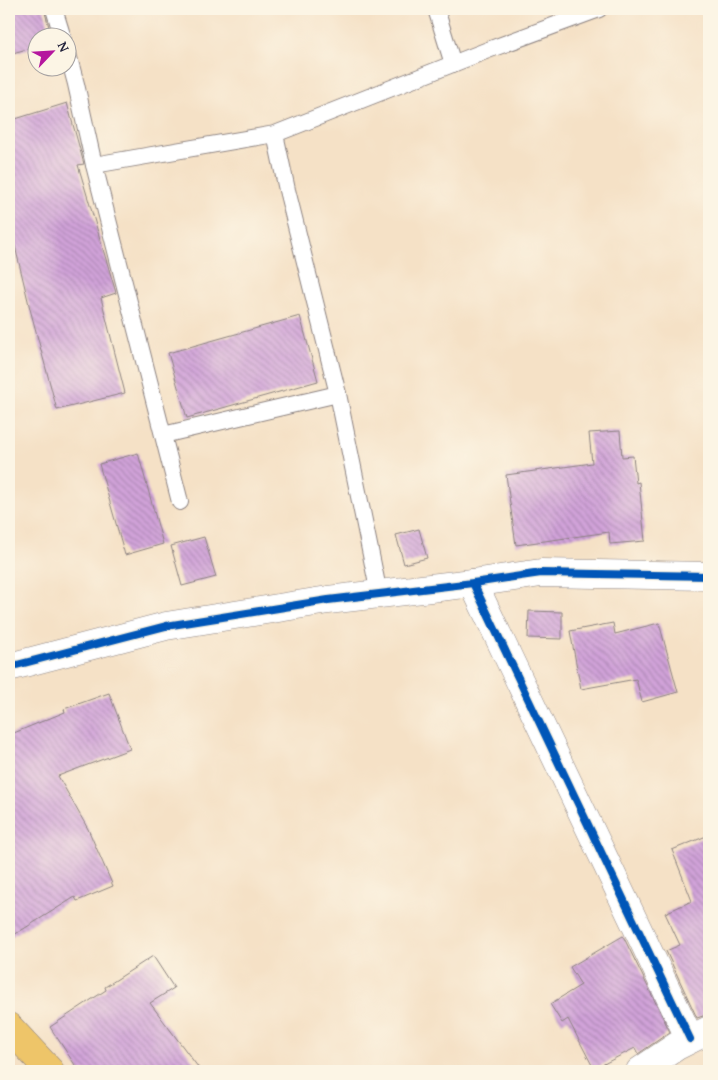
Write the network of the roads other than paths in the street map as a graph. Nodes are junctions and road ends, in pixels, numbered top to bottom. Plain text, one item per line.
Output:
1 (54, 9) edge
2 (436, 9) edge
3 (599, 9) edge
4 (60, 28) edge
5 (453, 64) junction
6 (74, 78) edge
7 (275, 134) junction
8 (94, 165) junction
9 (338, 394) junction
10 (163, 435) junction
11 (180, 502) dead end
12 (709, 576) edge
13 (473, 583) junction
14 (379, 594) junction
15 (9, 667) edge
16 (9, 1027) edge
17 (699, 1035) edge
18 (50, 1071) edge
19 (640, 1071) edge

1 - 4 lane
2 - 5 lane
3 - 5 lane
5 - 7 lane
6 - 8 lane
7 - 8 lane
7 - 9 lane
8 - 10 lane
9 - 10 lane
9 - 14 lane
10 - 11 lane
12 - 13 street
13 - 14 street
13 - 17 street
14 - 15 street
16 - 18 main road
17 - 19 street

